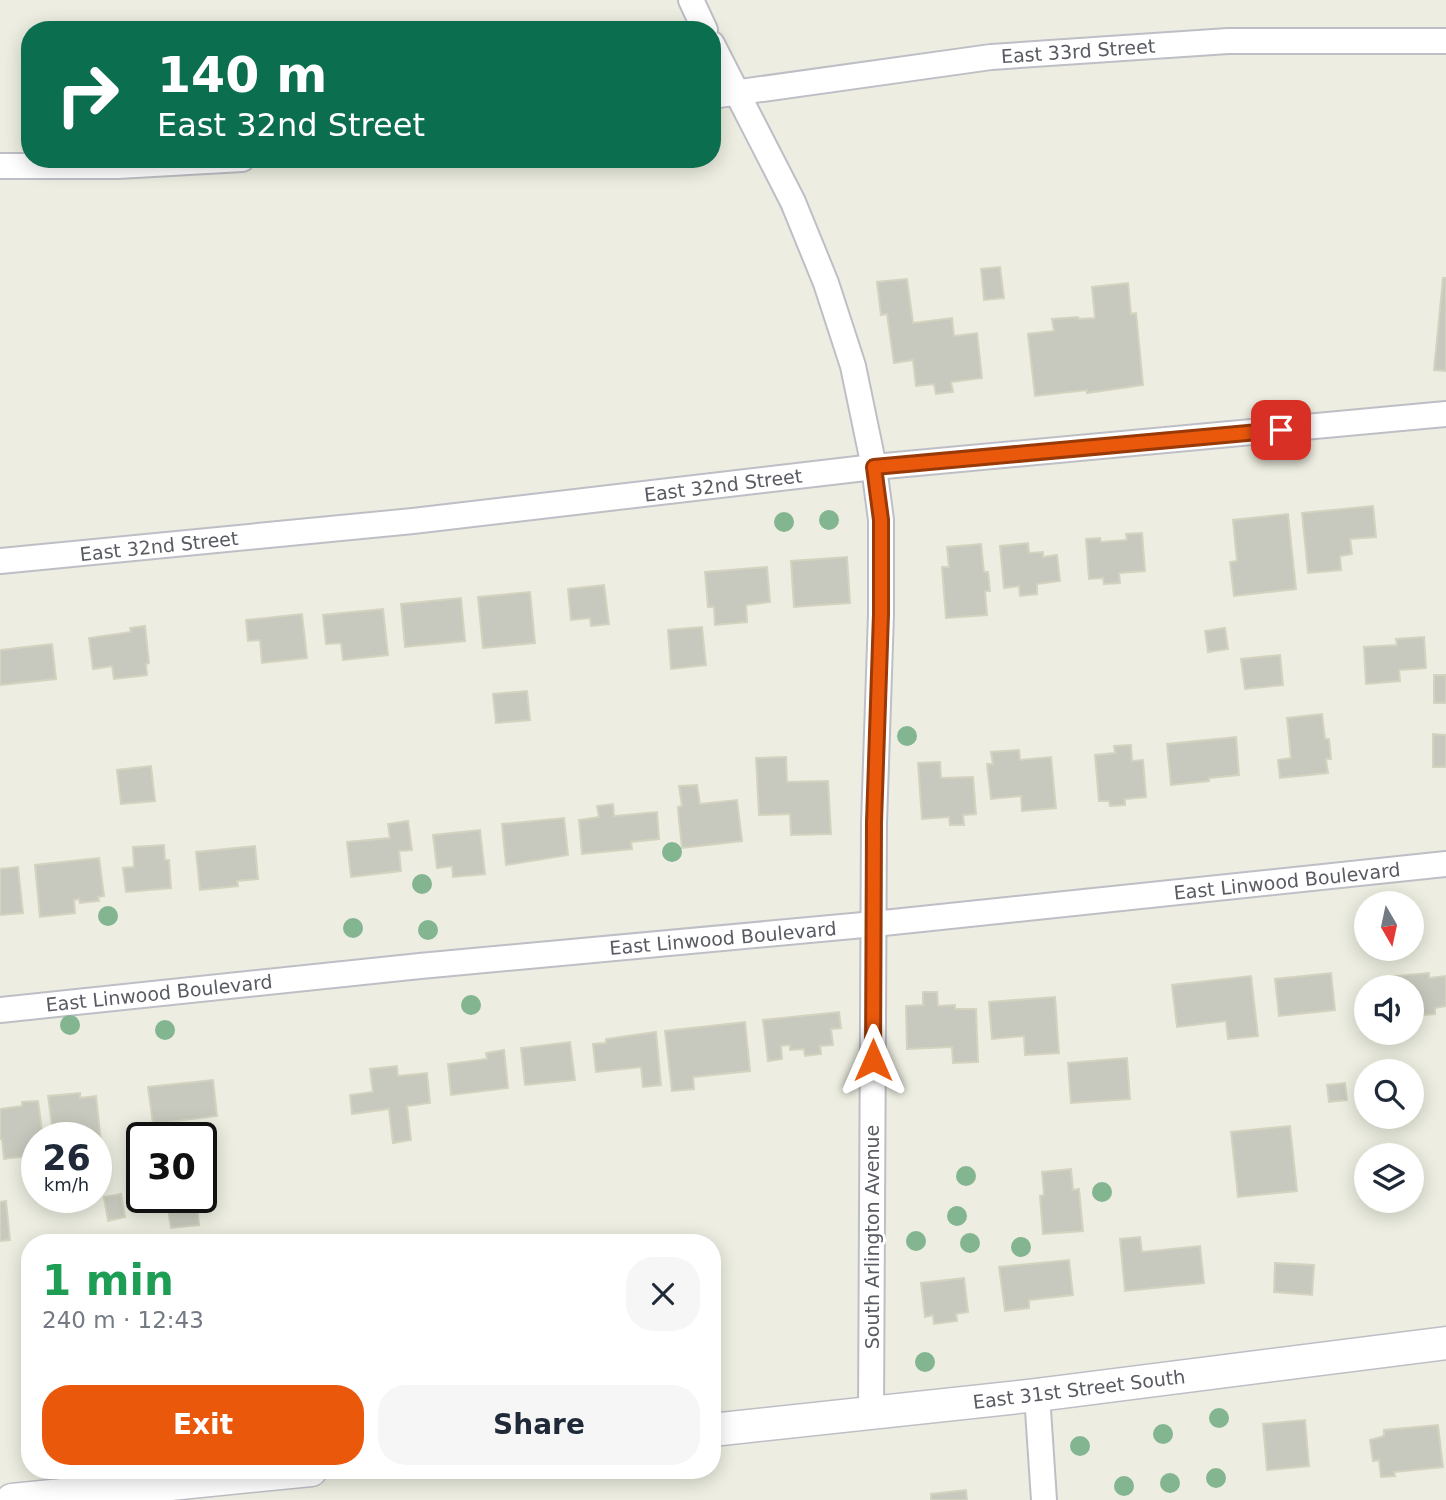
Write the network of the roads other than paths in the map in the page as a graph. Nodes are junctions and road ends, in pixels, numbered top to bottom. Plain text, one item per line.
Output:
1 (691, 0) edge
2 (701, 21) edge
3 (1446, 41) edge
4 (724, 94) edge
5 (0, 166) edge
6 (21, 166) edge
7 (1446, 414) edge
8 (874, 467) junction
9 (0, 561) edge
10 (1446, 864) edge
11 (874, 924) junction
12 (0, 1010) edge
13 (1446, 1343) edge
14 (1037, 1395) junction
15 (871, 1414) junction
16 (721, 1429) edge
17 (221, 1479) edge
18 (12, 1500) edge
19 (1044, 1500) edge

1 - 2 street
3 - 4 street, East 33rd Street
4 - 8 street, South Arlington Avenue
5 - 6 street
7 - 8 street, East 32nd Street
8 - 9 street, East 32nd Street
8 - 11 street, South Arlington Avenue
10 - 11 street, East Linwood Boulevard
11 - 12 street, East Linwood Boulevard
11 - 15 street, South Arlington Avenue
13 - 14 street, East 31st Street South
14 - 15 street, East 31st Street South
14 - 19 street
15 - 16 street, East 31st Street South
17 - 18 street

